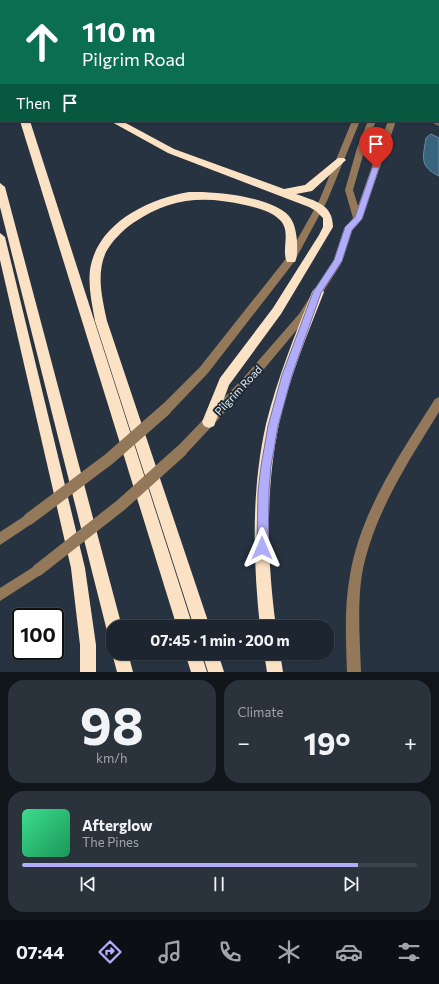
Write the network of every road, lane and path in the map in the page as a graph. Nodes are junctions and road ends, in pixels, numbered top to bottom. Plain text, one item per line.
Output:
1 (25, 122) edge
2 (117, 122) edge
3 (356, 122) edge
4 (372, 122) edge
5 (392, 122) edge
6 (341, 160) junction
7 (0, 187) edge
8 (278, 191) junction
9 (320, 208) junction
10 (358, 219) junction
11 (0, 237) edge
12 (291, 259) junction
13 (318, 292) junction
14 (439, 402) edge
15 (209, 422) junction
16 (0, 539) edge
17 (0, 595) edge
18 (112, 620) edge
19 (183, 620) edge
20 (200, 620) edge
21 (267, 620) edge
22 (122, 660) edge
23 (195, 660) edge
24 (212, 660) edge
25 (273, 660) edge
26 (88, 672) edge
27 (125, 672) edge
28 (199, 672) edge
29 (216, 672) edge
30 (275, 672) edge
31 (354, 672) edge

1 - 19 highway
2 - 8 highway
3 - 6 street
4 - 10 street
5 - 10 street, Pilgrim Road
6 - 8 highway
6 - 9 street
7 - 18 highway
8 - 9 highway
9 - 12 street
9 - 15 highway
10 - 13 street, Pilgrim Road
11 - 26 highway
12 - 16 street, bridge
12 - 20 highway
13 - 15 street, Pilgrim Road
13 - 21 highway
14 - 31 street
15 - 17 street, Pilgrim Road, bridge
22 - 27 highway
23 - 28 highway
24 - 29 highway
25 - 30 highway

